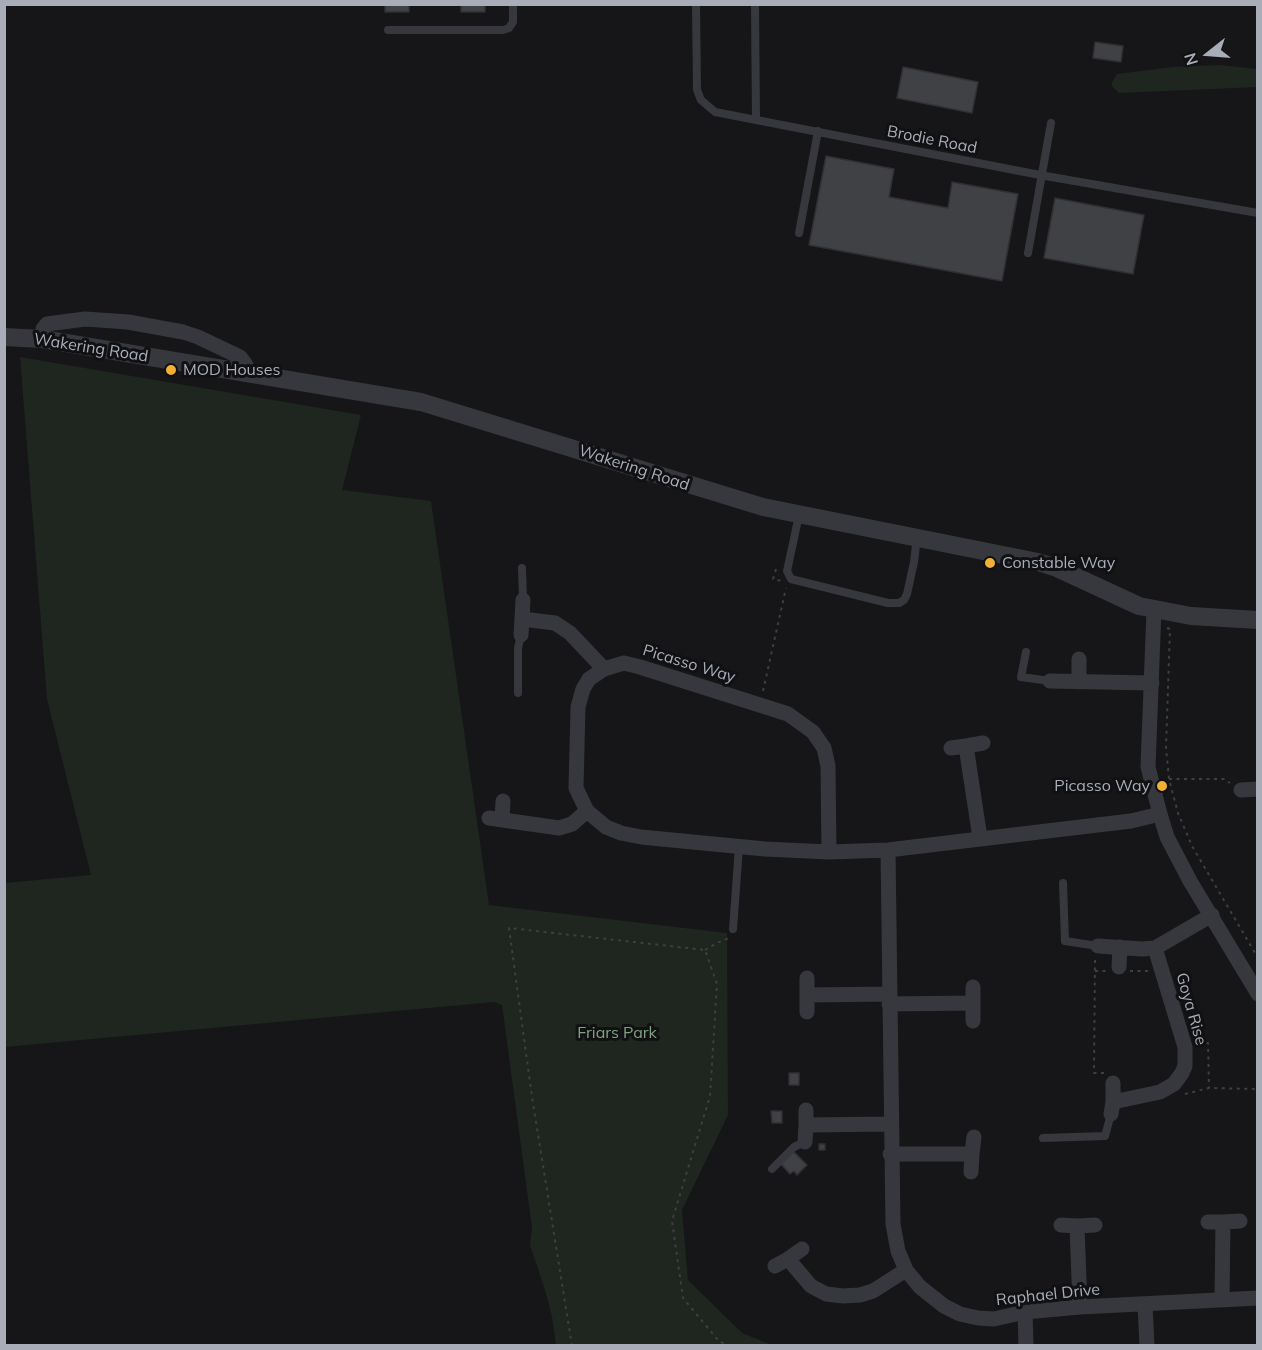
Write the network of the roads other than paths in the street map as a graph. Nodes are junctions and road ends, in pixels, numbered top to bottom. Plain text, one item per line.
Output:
1 (513, 4) edge
2 (696, 4) edge
3 (755, 4) edge
4 (387, 30) dead end
5 (756, 119) junction
6 (1051, 123) dead end
7 (818, 131) junction
8 (1040, 175) junction
9 (1257, 213) edge
10 (799, 232) dead end
11 (1028, 253) dead end
12 (4, 337) edge
13 (42, 339) junction
14 (246, 373) junction
15 (799, 515) junction
16 (917, 537) junction
17 (522, 568) dead end
18 (523, 600) joint
19 (1154, 617) junction
20 (522, 620) junction
21 (1257, 620) edge
22 (521, 635) joint
23 (1026, 652) dead end
24 (1079, 659) dead end
25 (604, 669) junction
26 (1050, 681) joint
27 (1079, 682) junction
28 (1152, 683) junction
29 (518, 693) dead end
30 (983, 743) dead end
31 (1257, 789) edge
32 (1241, 790) road end
33 (503, 801) dead end
34 (587, 811) junction
35 (1160, 814) junction
36 (980, 838) junction
37 (739, 847) junction
38 (888, 850) junction
39 (829, 852) junction
40 (1063, 883) dead end
41 (1212, 915) junction
42 (733, 929) road end
43 (1096, 946) joint
44 (1120, 947) junction
45 (1155, 948) junction
46 (1119, 967) dead end
47 (1252, 972) edge
48 (807, 978) dead end
49 (973, 987) dead end
50 (1257, 994) edge
51 (807, 995) junction
52 (889, 999) junction
53 (973, 1003) junction
54 (807, 1012) dead end
55 (973, 1021) dead end
56 (1113, 1083) road end
57 (1112, 1108) junction
58 (890, 1124) junction
59 (974, 1137) dead end
60 (1043, 1138) dead end
61 (805, 1142) joint
62 (891, 1154) junction
63 (972, 1154) junction
64 (772, 1168) dead end
65 (971, 1172) dead end
66 (1240, 1221) dead end
67 (1061, 1225) dead end
68 (1095, 1225) dead end
69 (1077, 1226) junction
70 (802, 1249) dead end
71 (906, 1270) junction
72 (1257, 1298) edge
73 (1222, 1299) junction
74 (1145, 1305) junction
75 (1080, 1307) junction
76 (1025, 1312) junction
77 (1026, 1346) edge
78 (1147, 1346) edge

1 - 4 lane
2 - 5 lane, Brodie Road
3 - 5 lane
5 - 7 lane, Brodie Road
6 - 8 lane
7 - 8 lane, Brodie Road
7 - 10 lane
8 - 9 lane, Brodie Road
8 - 11 lane
12 - 13 street, Wakering Road
13 - 14 street, Wakering Road
13 - 14 street
14 - 15 street, Wakering Road
15 - 16 street, Wakering Road
15 - 16 lane
16 - 19 street, Wakering Road
17 - 18 lane
18 - 20 street
19 - 21 street, Wakering Road
19 - 28 street
20 - 22 street
20 - 25 street
22 - 29 lane
23 - 26 lane
24 - 27 street
25 - 34 street
25 - 39 street, Picasso Way
26 - 27 street
27 - 28 street
28 - 35 street
30 - 36 street
31 - 32 street
33 - 34 street
34 - 37 street
35 - 36 street
35 - 41 street
36 - 38 street
37 - 39 street
37 - 42 lane
38 - 39 street
38 - 52 street, Raphael Drive
40 - 43 lane
41 - 45 street
41 - 47 street
43 - 44 street
44 - 45 street
44 - 46 street
45 - 57 street, Goya Rise
47 - 50 street
48 - 51 street
49 - 53 street
51 - 52 street
51 - 54 street
52 - 53 street
52 - 58 street, Raphael Drive
53 - 55 street
56 - 57 street
57 - 60 lane
58 - 61 street
58 - 62 street, Raphael Drive
59 - 63 street
61 - 64 lane
62 - 63 street
62 - 71 street, Raphael Drive
63 - 65 street
66 - 73 street
67 - 69 street
68 - 69 street
69 - 75 street
70 - 71 street
71 - 76 street, Raphael Drive
72 - 73 street, Raphael Drive
73 - 74 street, Raphael Drive
74 - 75 street, Raphael Drive
74 - 78 street
75 - 76 street, Raphael Drive
76 - 77 street

